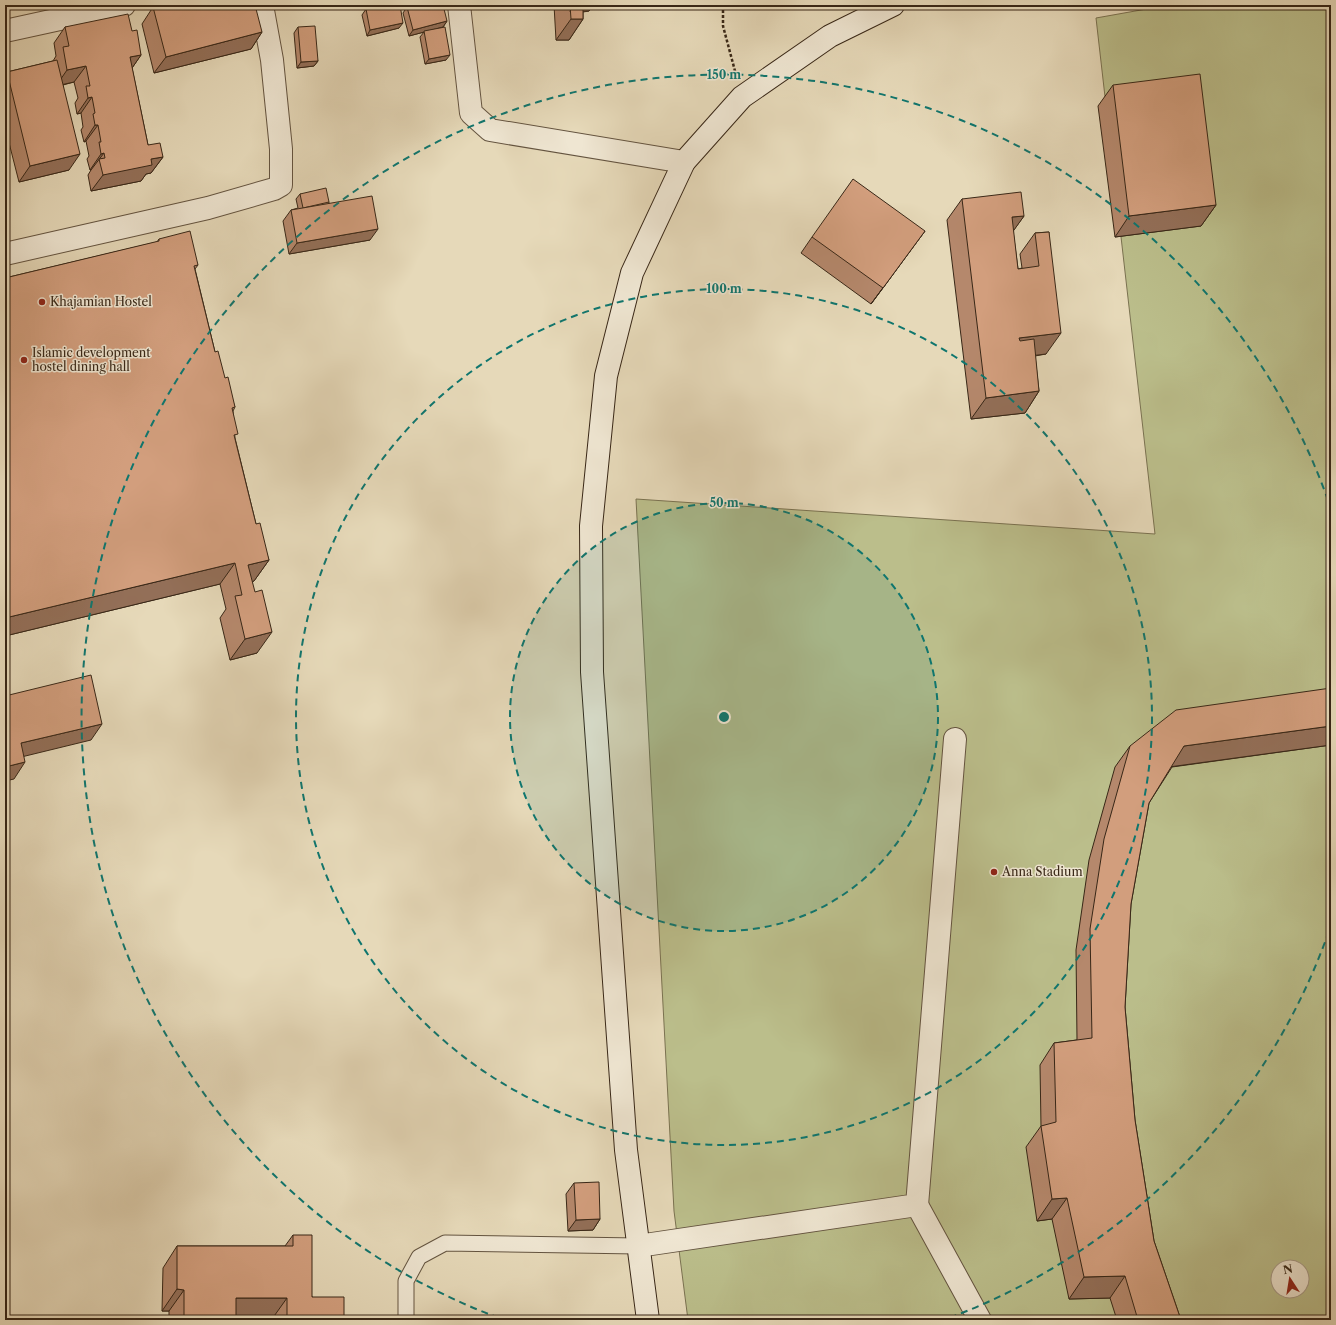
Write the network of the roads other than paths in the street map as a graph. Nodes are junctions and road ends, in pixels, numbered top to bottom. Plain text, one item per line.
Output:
1 (124, 5) edge
2 (262, 5) edge
3 (459, 5) edge
4 (893, 5) edge
5 (5, 32) edge
6 (684, 162) junction
7 (5, 254) edge
8 (955, 739) dead end
9 (917, 1206) junction
10 (638, 1246) junction
11 (406, 1320) edge
12 (648, 1320) edge
13 (980, 1320) edge

1 - 5 street
2 - 7 street
3 - 6 street
4 - 6 street
6 - 10 street
8 - 9 street
9 - 10 street
9 - 13 street
10 - 11 lane
10 - 12 street

